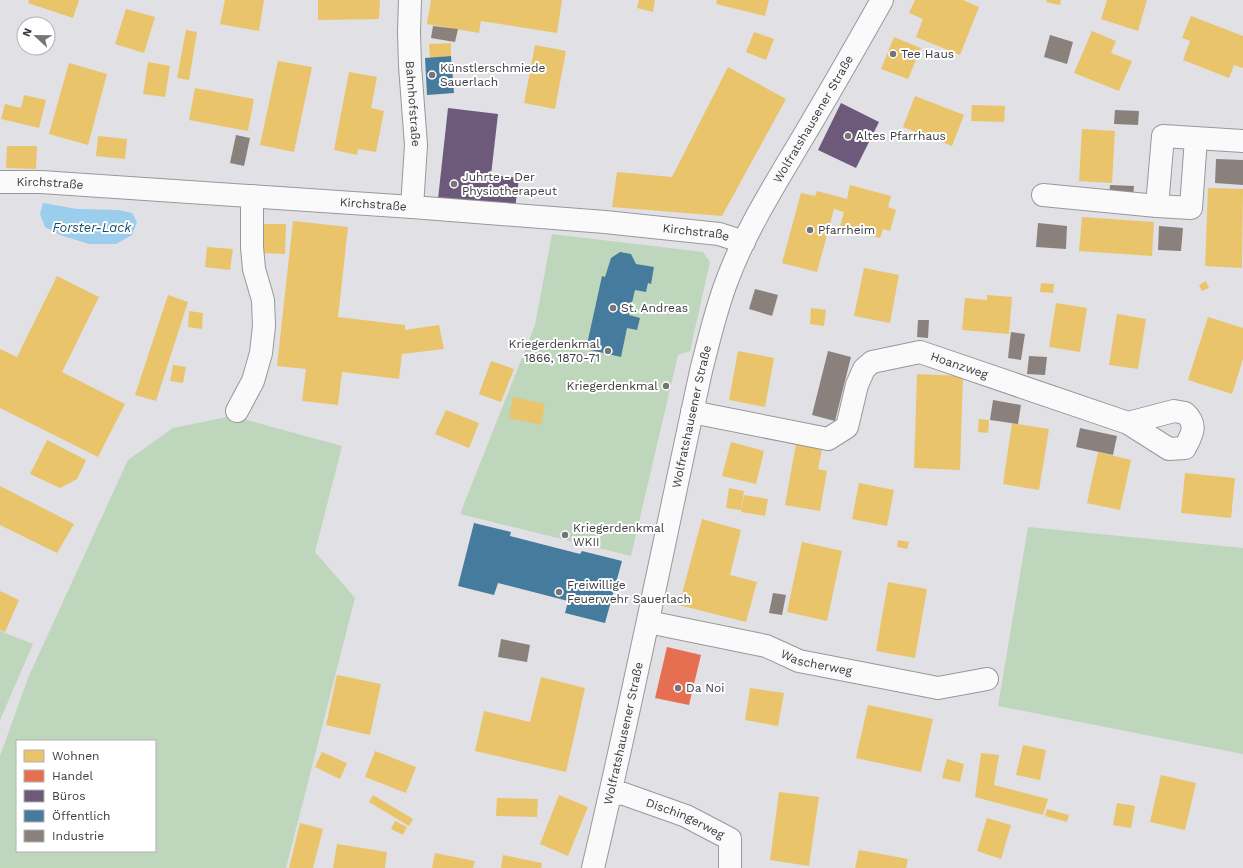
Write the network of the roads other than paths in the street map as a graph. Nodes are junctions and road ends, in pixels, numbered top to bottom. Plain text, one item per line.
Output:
1 (410, 0) edge
2 (882, 0) edge
3 (1196, 138) junction
4 (1243, 141) edge
5 (0, 182) edge
6 (1043, 195) dead end
7 (252, 196) junction
8 (1157, 206) junction
9 (412, 207) junction
10 (744, 242) junction
11 (237, 411) dead end
12 (692, 412) junction
13 (1128, 423) dead end
14 (648, 622) junction
15 (988, 679) dead end
16 (611, 793) junction
17 (593, 868) edge
18 (730, 868) edge

1 - 9 street, Bahnhofstraße
2 - 10 street, Wolfratshausener Straße
3 - 4 street
3 - 8 street
3 - 8 street
5 - 7 street, Kirchstraße
6 - 8 street
7 - 9 street, Kirchstraße
7 - 11 street
9 - 10 street, Kirchstraße
10 - 12 street, Wolfratshausener Straße
12 - 13 street, Hoanzweg
12 - 14 street, Wolfratshausener Straße
14 - 15 street, Wascherweg
14 - 16 street, Wolfratshausener Straße
16 - 17 street, Wolfratshausener Straße
16 - 18 street, Dischingerweg

